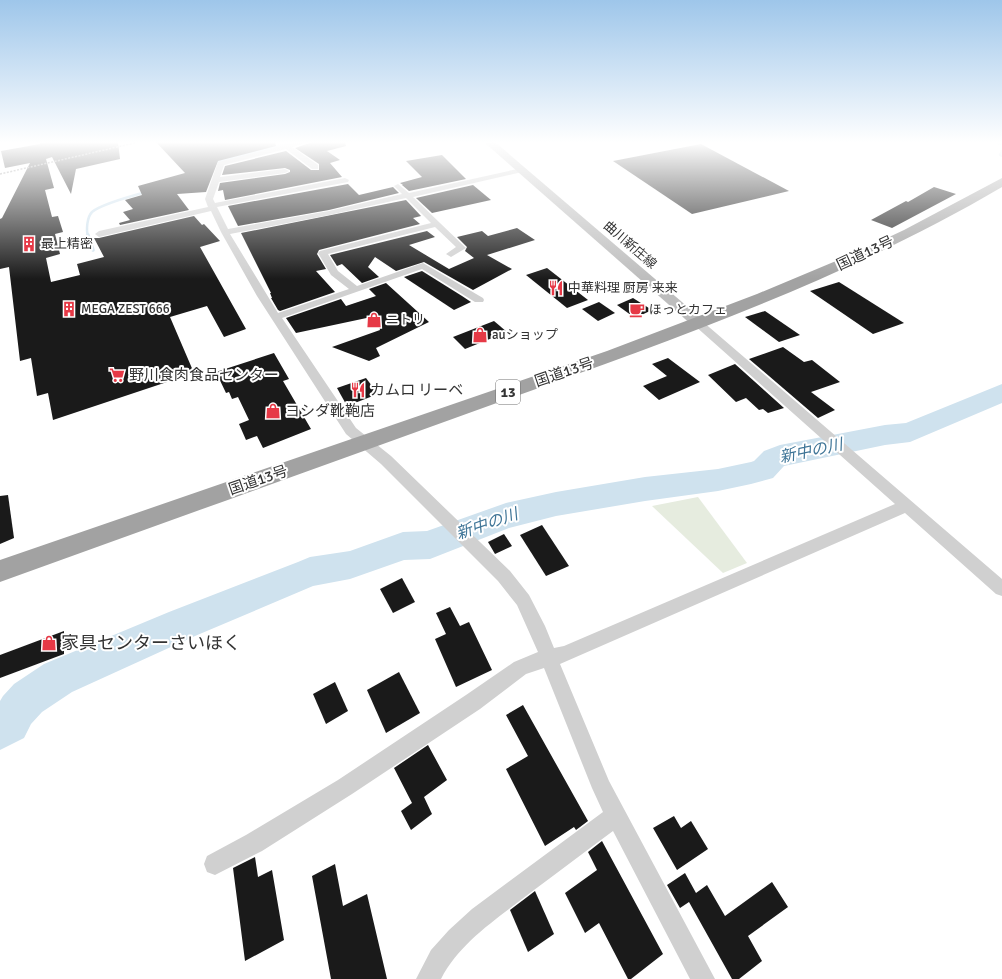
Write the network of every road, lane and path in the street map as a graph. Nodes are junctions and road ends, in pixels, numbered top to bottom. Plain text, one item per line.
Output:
1 (212, 188) edge
2 (307, 188) edge
3 (400, 188) edge
4 (444, 188) edge
5 (542, 188) edge
6 (992, 188) edge
7 (408, 196) junction
8 (213, 207) junction
9 (437, 224) junction
10 (224, 232) junction
11 (99, 234) dead end
12 (451, 254) dead end
13 (356, 290) junction
14 (479, 300) dead end
15 (276, 317) junction
16 (698, 323) junction
17 (364, 443) junction
18 (906, 506) junction
19 (0, 571) edge
20 (1002, 589) edge
21 (549, 657) junction
22 (615, 816) junction
23 (215, 864) dead end
24 (428, 979) edge
25 (703, 979) edge

1 - 8 street
2 - 8 street
3 - 7 street
4 - 7 street
5 - 16 main road, 曲川新庄線
6 - 16 highway, 国道13号 / 13
7 - 9 street
7 - 10 street
8 - 10 street
8 - 11 street
9 - 12 street
9 - 13 street
10 - 15 street
13 - 14 street
13 - 15 street
15 - 17 street
16 - 17 highway, 国道13号 / 13
16 - 18 street
17 - 19 highway, 国道13号 / 13
17 - 21 street
18 - 20 street
18 - 21 street
21 - 22 street
21 - 23 street
22 - 24 street
22 - 25 street

